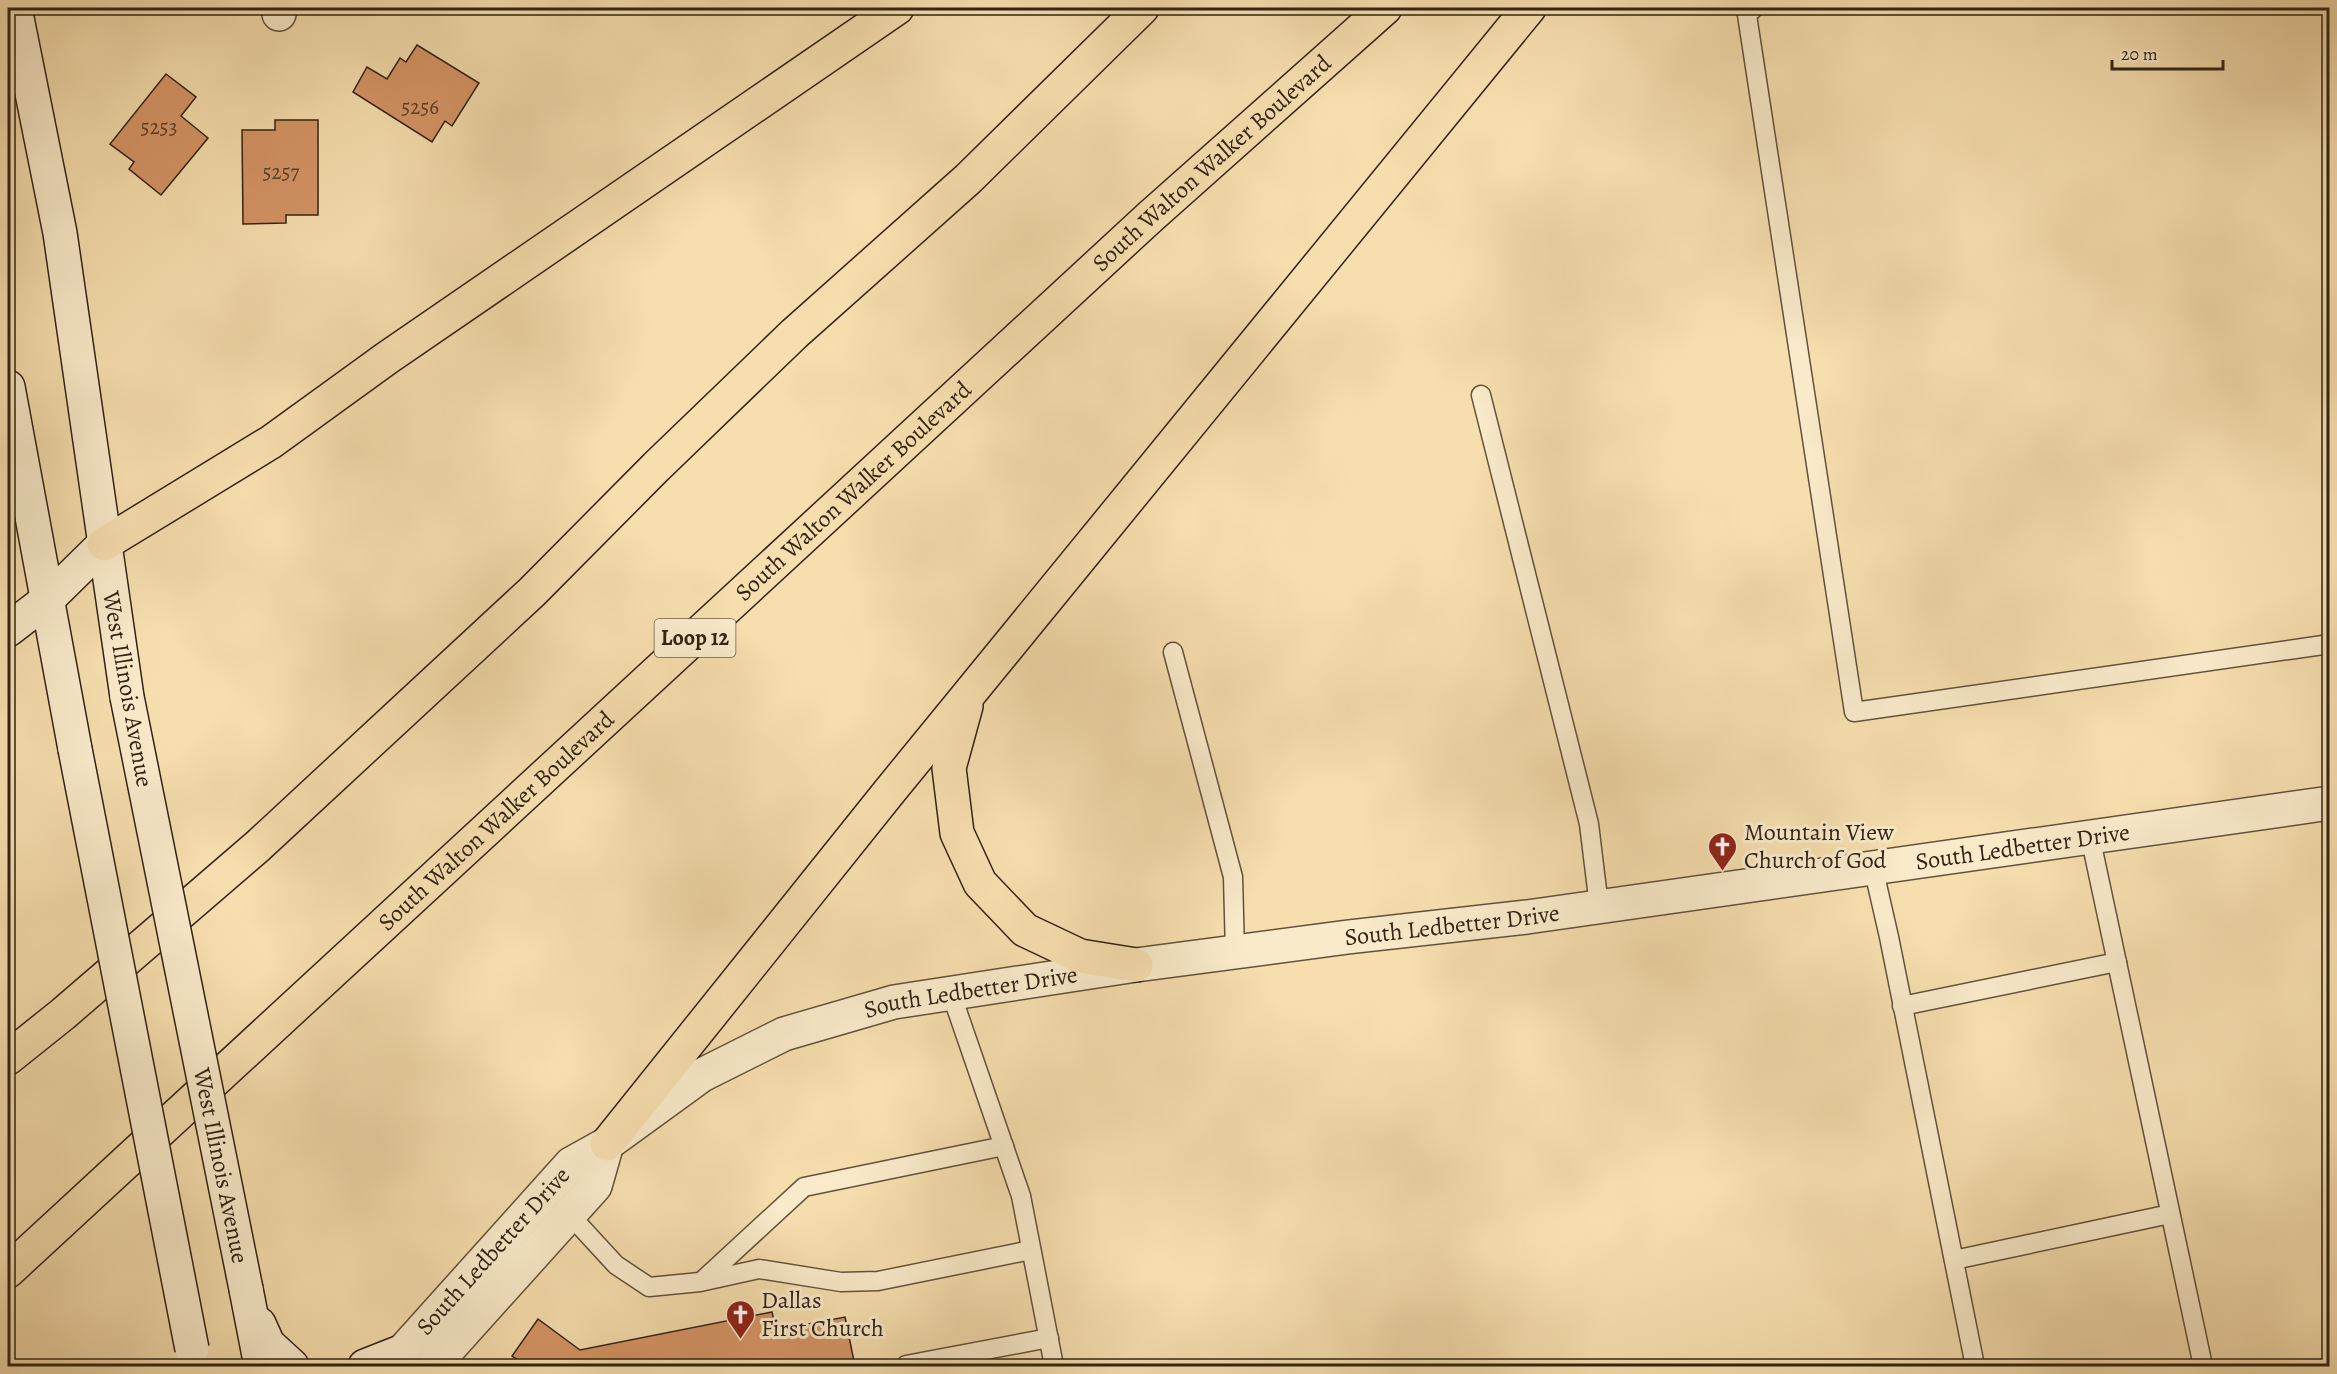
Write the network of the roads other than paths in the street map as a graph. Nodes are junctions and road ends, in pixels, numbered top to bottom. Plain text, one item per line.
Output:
1 (897, 8) edge
2 (1142, 8) edge
3 (1385, 8) edge
4 (1529, 8) edge
5 (1754, 8) edge
6 (15, 26) edge
7 (8, 387) edge
8 (1481, 395) dead end
9 (15, 470) edge
10 (104, 544) junction
11 (47, 600) junction
12 (8, 630) edge
13 (2330, 644) edge
14 (1173, 652) dead end
15 (982, 678) junction
16 (2330, 803) edge
17 (2090, 836) junction
18 (1873, 867) junction
19 (1599, 906) junction
20 (1235, 953) junction
21 (2117, 962) junction
22 (1136, 965) junction
23 (951, 993) junction
24 (1902, 1006) junction
25 (8, 1058) edge
26 (607, 1144) junction
27 (1004, 1146) junction
28 (569, 1214) junction
29 (2170, 1214) junction
30 (1032, 1250) junction
31 (1954, 1260) junction
32 (8, 1271) edge
33 (700, 1282) junction
34 (248, 1298) junction
35 (1049, 1338) junction
36 (194, 1358) edge
37 (394, 1359) edge
38 (444, 1362) edge
39 (906, 1365) dead end
40 (261, 1366) edge
41 (292, 1366) edge
42 (365, 1366) edge
43 (1054, 1366) edge
44 (1975, 1366) edge
45 (2203, 1366) edge

1 - 10 highway
2 - 25 highway
3 - 32 highway, South Walton Walker Boulevard / Loop 12
4 - 15 highway
5 - 13 lane
6 - 10 main road, West Illinois Avenue
7 - 9 main road
8 - 19 lane
9 - 11 main road
10 - 11 main road
10 - 34 main road, West Illinois Avenue, bridge
11 - 12 main road
11 - 36 main road, bridge
14 - 20 lane
15 - 22 highway
15 - 26 highway
16 - 17 main road, South Ledbetter Drive
17 - 18 main road, South Ledbetter Drive
17 - 21 lane
18 - 19 main road, South Ledbetter Drive
18 - 24 lane
19 - 20 main road, South Ledbetter Drive
20 - 22 main road, South Ledbetter Drive
21 - 24 lane
21 - 29 lane
22 - 23 main road, South Ledbetter Drive
23 - 26 main road, South Ledbetter Drive
23 - 27 lane
24 - 31 lane
26 - 28 main road, South Ledbetter Drive
26 - 37 main road, South Ledbetter Drive
27 - 30 lane
27 - 33 lane
28 - 33 lane
28 - 38 main road, South Ledbetter Drive
29 - 31 lane
29 - 45 lane
30 - 33 lane
30 - 35 lane
31 - 44 lane
34 - 40 main road, West Illinois Avenue
34 - 41 main road
35 - 39 lane
35 - 43 lane
37 - 42 main road

